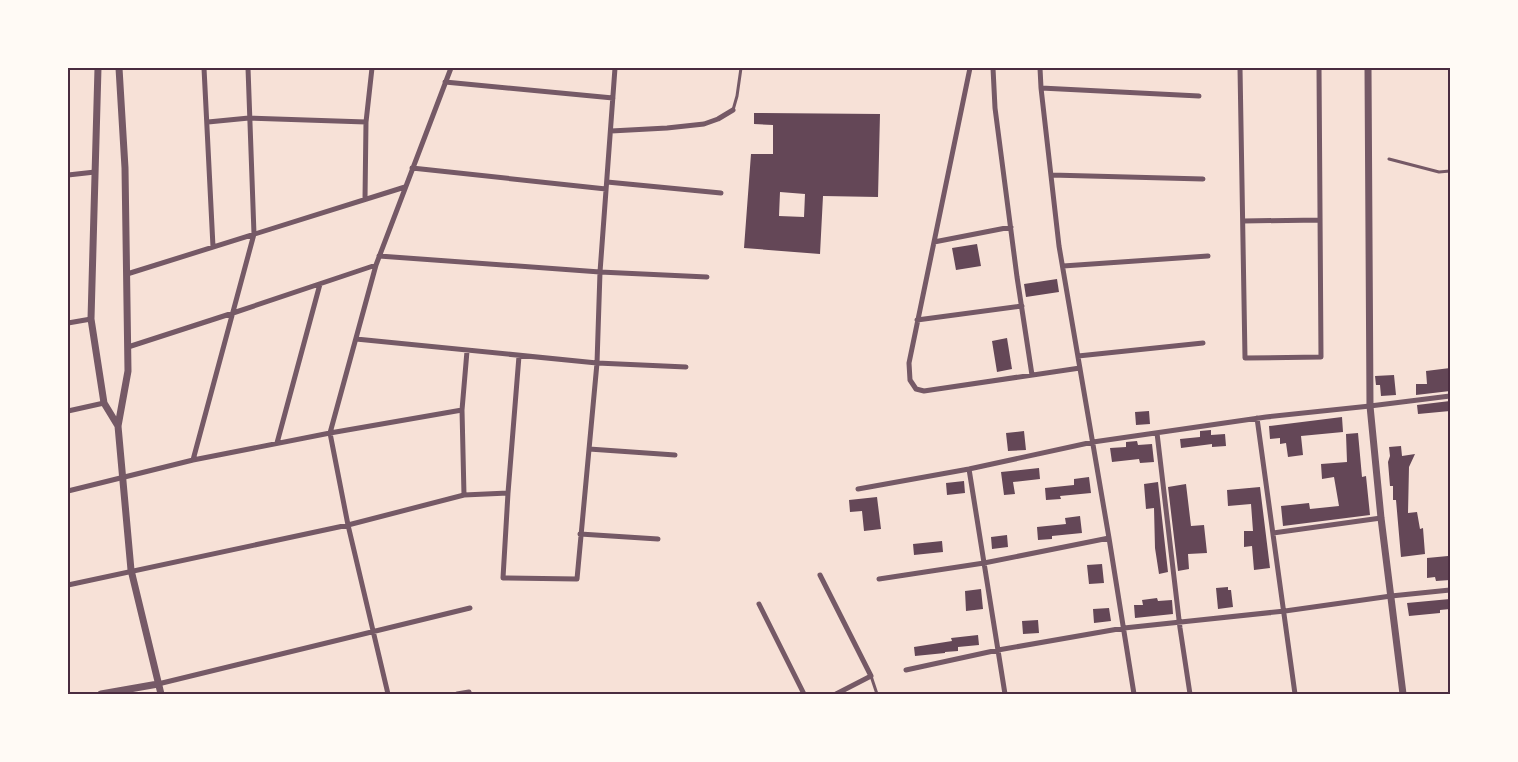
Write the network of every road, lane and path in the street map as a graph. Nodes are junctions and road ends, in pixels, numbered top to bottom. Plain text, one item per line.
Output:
1 (98, 68) edge
2 (119, 68) edge
3 (204, 68) edge
4 (248, 68) edge
5 (372, 68) edge
6 (451, 68) edge
7 (615, 68) edge
8 (741, 68) edge
9 (970, 68) edge
10 (993, 68) edge
11 (1040, 68) edge
12 (1240, 68) edge
13 (1319, 68) edge
14 (1368, 68) edge
15 (445, 82) junction
16 (1041, 88) junction
17 (1199, 96) dead end
18 (613, 98) junction
19 (733, 110) joint
20 (249, 118) junction
21 (208, 122) junction
22 (366, 122) junction
23 (611, 131) junction
24 (1389, 159) dead end
25 (412, 168) junction
26 (1450, 171) edge
27 (95, 172) junction
28 (68, 175) edge
29 (1051, 176) junction
30 (1203, 179) dead end
31 (607, 182) junction
32 (405, 187) junction
33 (606, 189) junction
34 (721, 193) dead end
35 (364, 199) junction
36 (1320, 220) junction
37 (1243, 221) junction
38 (1011, 227) junction
39 (254, 234) junction
40 (934, 242) junction
41 (213, 247) junction
42 (379, 256) junction
43 (1208, 256) dead end
44 (376, 265) junction
45 (1063, 266) junction
46 (600, 273) junction
47 (127, 274) junction
48 (707, 277) dead end
49 (320, 284) junction
50 (1022, 306) junction
51 (233, 313) junction
52 (92, 319) junction
53 (917, 320) junction
54 (68, 323) edge
55 (356, 339) junction
56 (1203, 343) dead end
57 (128, 347) junction
58 (467, 351) junction
59 (519, 356) junction
60 (1078, 356) junction
61 (597, 363) junction
62 (686, 368) dead end
63 (1080, 368) junction
64 (1032, 375) junction
65 (1450, 396) edge
66 (104, 403) junction
67 (1370, 406) junction
68 (462, 410) junction
69 (68, 411) edge
70 (1257, 418) junction
71 (118, 426) junction
72 (330, 433) junction
73 (1157, 433) junction
74 (1093, 442) junction
75 (277, 443) junction
76 (590, 449) junction
77 (675, 455) dead end
78 (193, 460) junction
79 (969, 469) junction
80 (122, 477) junction
81 (858, 489) dead end
82 (68, 491) edge
83 (508, 493) junction
84 (464, 495) junction
85 (1381, 518) junction
86 (348, 525) junction
87 (1273, 533) junction
88 (580, 534) junction
89 (658, 538) dead end
90 (1109, 538) junction
91 (984, 563) junction
92 (131, 570) junction
93 (820, 574) dead end
94 (879, 579) dead end
95 (68, 585) edge
96 (1450, 590) edge
97 (1391, 596) junction
98 (759, 604) dead end
99 (470, 608) dead end
100 (1285, 611) junction
101 (1180, 622) junction
102 (1124, 628) junction
103 (373, 631) junction
104 (998, 650) junction
105 (906, 670) dead end
106 (871, 676) junction
107 (158, 684) junction
108 (469, 692) dead end
109 (101, 694) edge
110 (161, 694) edge
111 (388, 694) edge
112 (457, 694) edge
113 (804, 694) edge
114 (836, 694) edge
115 (877, 694) edge
116 (1005, 694) edge
117 (1134, 694) edge
118 (1190, 694) edge
119 (1295, 694) edge
120 (1403, 694) edge

1 - 27 street
2 - 47 street
3 - 21 street
4 - 20 street
5 - 22 street
6 - 15 street
7 - 18 street
8 - 19 lane
9 - 40 street
10 - 38 street
11 - 16 street
12 - 37 street
13 - 36 street
14 - 67 street
15 - 18 street
15 - 25 street
16 - 17 street
16 - 29 street
18 - 23 street
19 - 23 street
20 - 21 street
20 - 22 street
20 - 39 street
21 - 41 street
22 - 35 street
23 - 31 street
24 - 26 lane
25 - 32 street
25 - 33 street
27 - 28 street
27 - 52 street
29 - 30 street
29 - 45 street
31 - 33 street
31 - 34 street
32 - 35 street
32 - 42 street
33 - 46 street
35 - 39 street
36 - 37 street
36 - 37 street
38 - 40 street
38 - 50 street
39 - 41 street
39 - 51 street
40 - 53 street
41 - 47 street
42 - 44 street
42 - 46 street
43 - 45 street
44 - 49 street
44 - 55 street
45 - 60 street
46 - 48 street
46 - 61 street
47 - 57 street
49 - 51 street
49 - 75 street
50 - 53 street
50 - 64 street
51 - 57 street
51 - 78 street
52 - 54 street
52 - 66 street
53 - 64 street
55 - 58 street
55 - 72 street
56 - 60 street
57 - 71 street
58 - 59 street
58 - 68 street
59 - 61 street
59 - 83 street
60 - 63 street
61 - 62 street
61 - 76 street
63 - 64 street
63 - 74 street
65 - 67 street
66 - 69 street
66 - 71 street
67 - 70 street
67 - 85 street
68 - 72 street
68 - 84 street
70 - 73 street
70 - 87 street
71 - 80 street
72 - 75 street
72 - 86 street
73 - 74 street
73 - 101 street
74 - 79 street
74 - 90 street
75 - 78 street
76 - 77 street
76 - 88 street
78 - 80 street
79 - 81 street
79 - 91 street
80 - 82 street
80 - 92 street
83 - 84 street
83 - 88 street
84 - 86 street
85 - 87 street
85 - 97 street
86 - 92 street
86 - 103 street
87 - 100 street
88 - 89 street
90 - 91 street
90 - 102 street
91 - 94 street
91 - 104 street
92 - 95 street
92 - 107 street
93 - 106 street
96 - 97 street
97 - 100 street
97 - 120 street
98 - 113 street
99 - 103 street
100 - 101 street
100 - 119 street
101 - 102 street
101 - 118 street
102 - 104 street
102 - 117 street
103 - 107 street
103 - 111 street
104 - 105 street
104 - 116 street
106 - 114 street
106 - 115 lane
107 - 109 street
107 - 110 street
108 - 112 street

